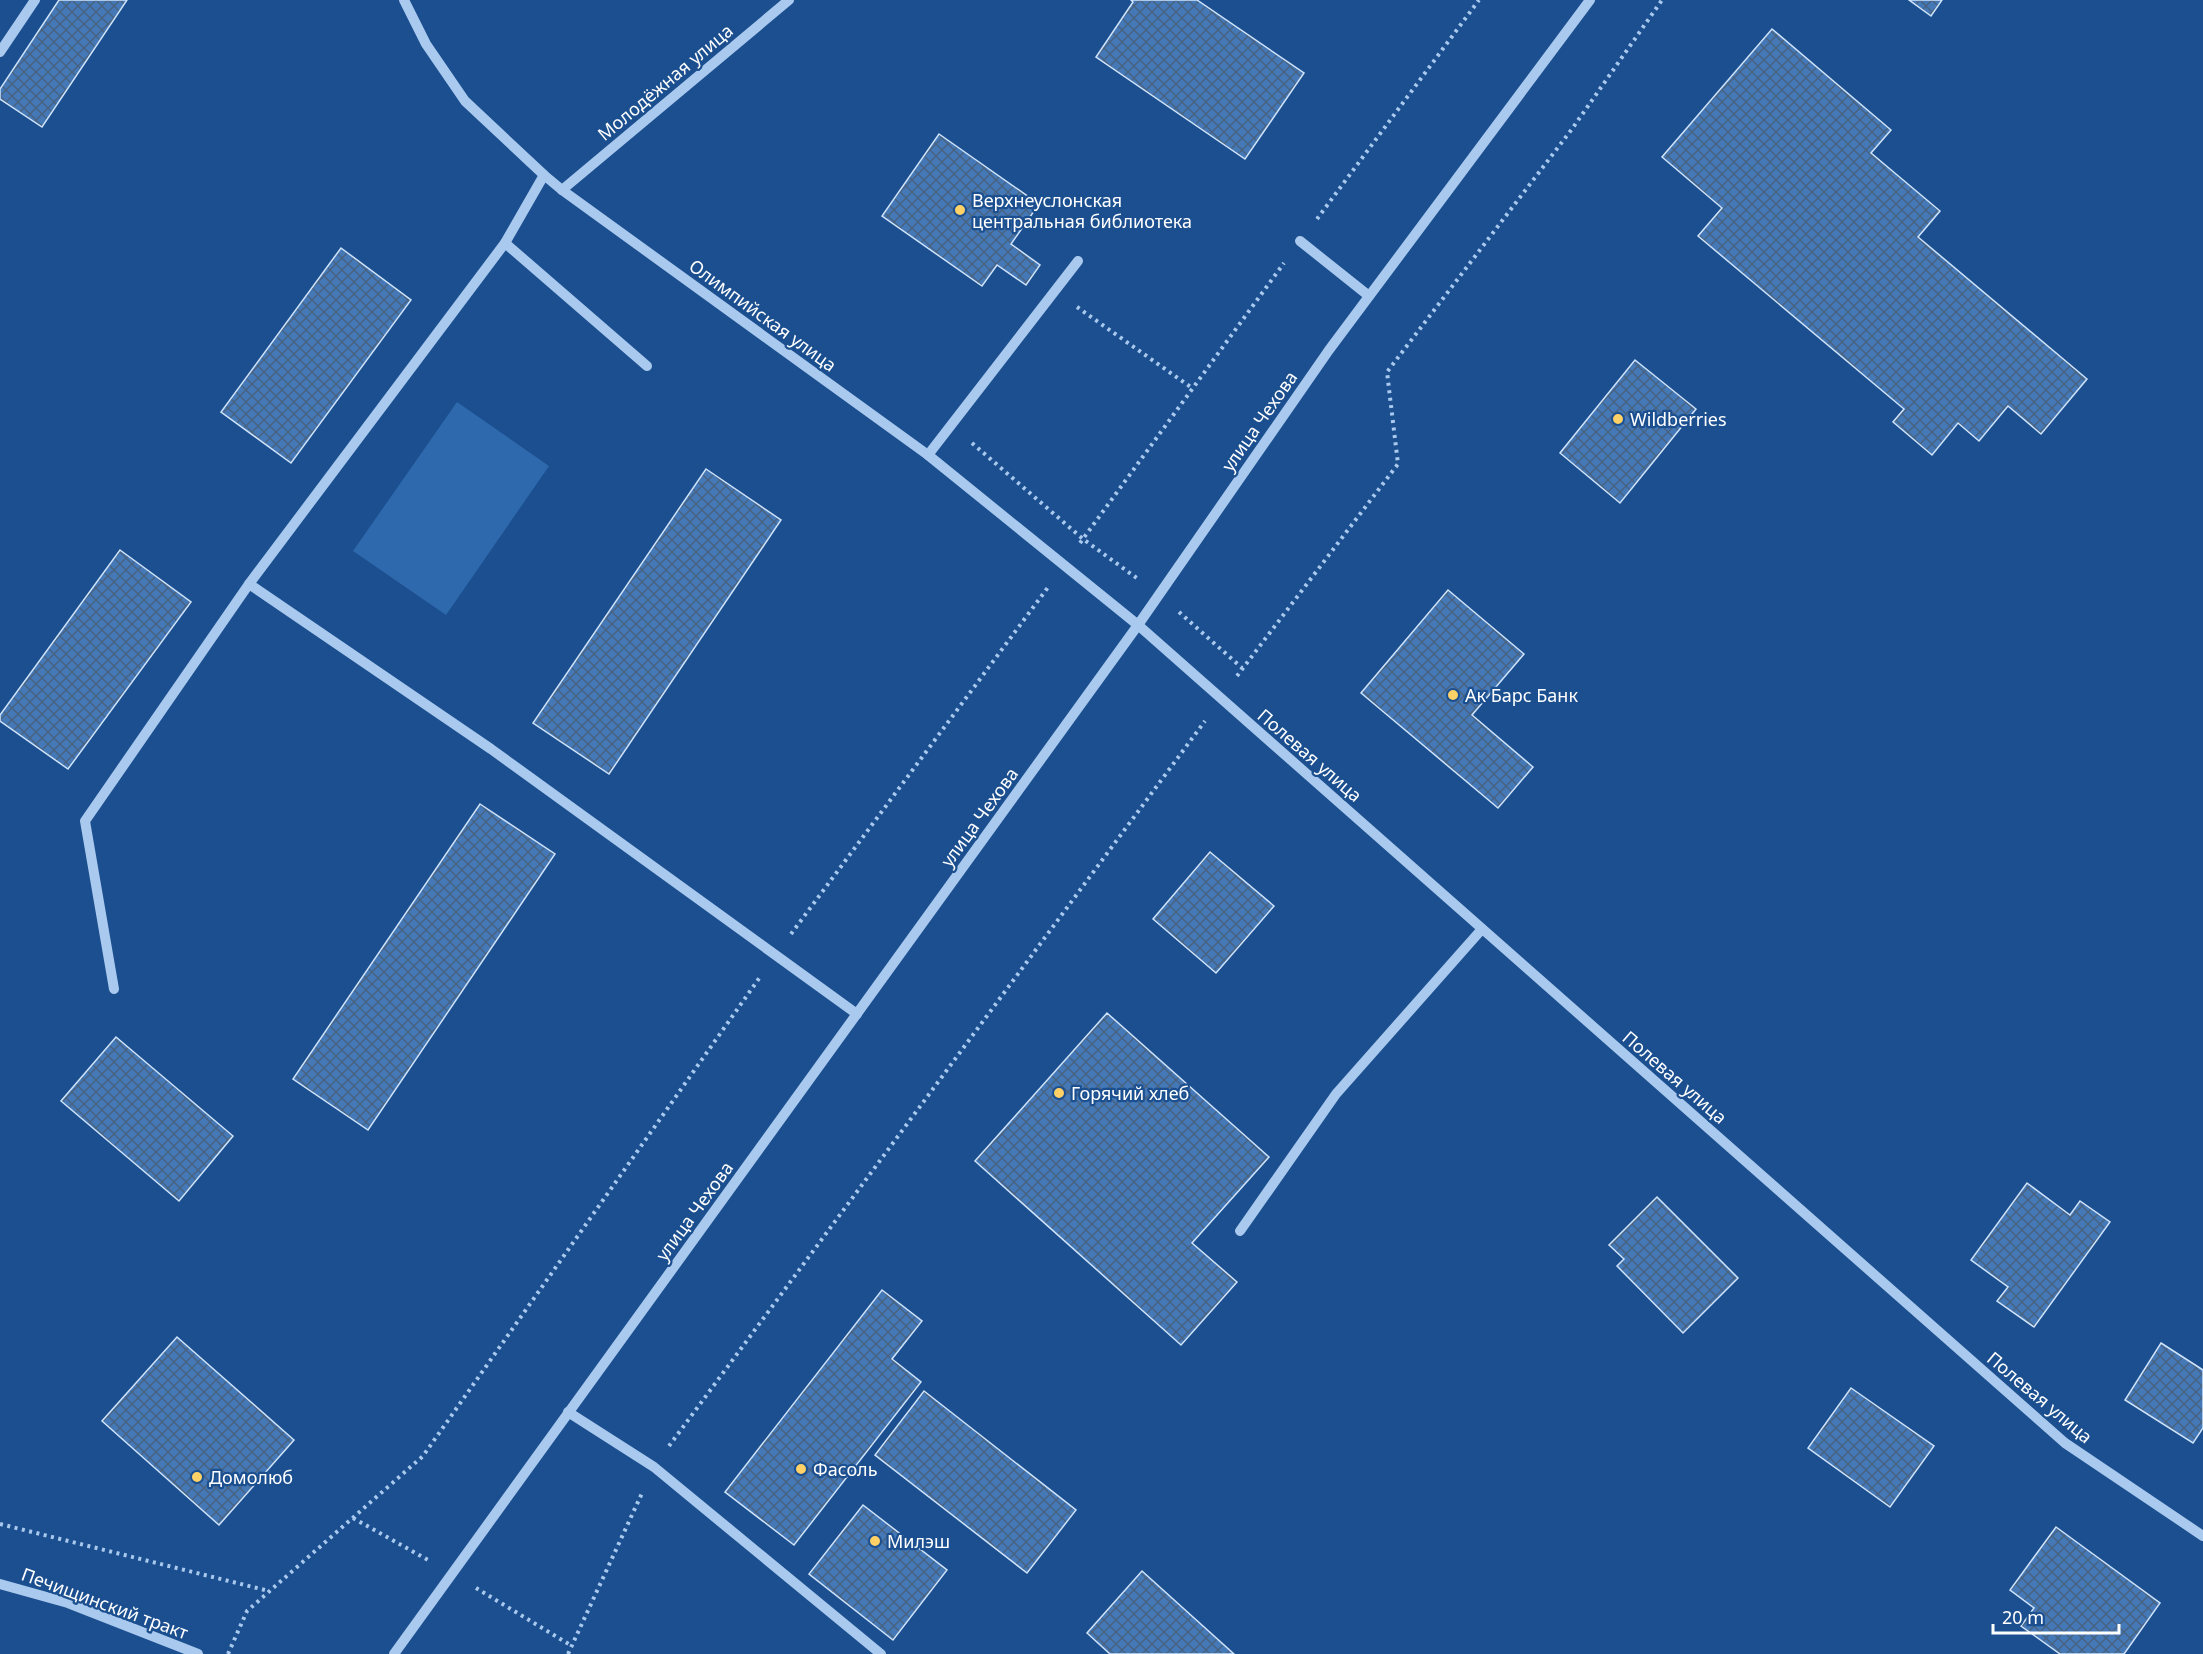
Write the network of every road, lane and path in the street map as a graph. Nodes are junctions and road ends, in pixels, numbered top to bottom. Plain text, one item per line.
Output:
1 (35, 0) edge
2 (404, 0) edge
3 (789, 0) edge
4 (1479, 0) edge
5 (1590, 0) edge
6 (1662, 0) edge
7 (0, 52) edge
8 (544, 175) junction
9 (562, 190) junction
10 (1300, 241) junction
11 (505, 243) junction
12 (1078, 261) dead end
13 (1054, 291) junction
14 (1369, 296) junction
15 (647, 366) dead end
16 (1192, 388) junction
17 (951, 425) junction
18 (928, 455) junction
19 (1083, 538) junction
20 (1064, 565) junction
21 (249, 584) junction
22 (1159, 594) junction
23 (1138, 625) junction
24 (1242, 668) junction
25 (1222, 699) junction
26 (1482, 929) junction
27 (776, 954) junction
28 (114, 989) dead end
29 (857, 1014) junction
30 (1240, 1232) dead end
31 (568, 1412) junction
32 (654, 1467) junction
33 (0, 1524) edge
34 (2203, 1536) edge
35 (0, 1584) edge
36 (270, 1591) junction
37 (198, 1654) edge
38 (228, 1654) edge
39 (394, 1654) edge
40 (568, 1654) edge
41 (881, 1654) edge

1 - 7 street
2 - 8 street, Олимпийская улица
3 - 9 street, Молодёжная улица
4 - 10 path
5 - 14 street, улица Чехова
6 - 24 path
8 - 9 street, Олимпийская улица
8 - 11 street
9 - 18 street, Олимпийская улица
10 - 14 street
10 - 16 path
11 - 15 street
11 - 21 street
12 - 13 street
13 - 16 path
13 - 17 street
14 - 22 street, улица Чехова
16 - 19 path
17 - 18 street
17 - 19 path
18 - 20 street, Олимпийская улица
19 - 20 path
19 - 22 path
20 - 23 street, Олимпийская улица
20 - 27 path
21 - 27 street
21 - 28 street
22 - 23 street, улица Чехова
22 - 24 path
23 - 25 street, Полевая улица
23 - 29 street, улица Чехова
24 - 25 path
25 - 26 street, Полевая улица
25 - 32 path
26 - 30 street
26 - 34 street, Полевая улица
27 - 29 street
27 - 36 path
29 - 31 street, улица Чехова
31 - 32 street
31 - 39 street, улица Чехова
32 - 40 path
32 - 41 street
33 - 36 path
35 - 37 street, Печищинский тракт
36 - 38 path

